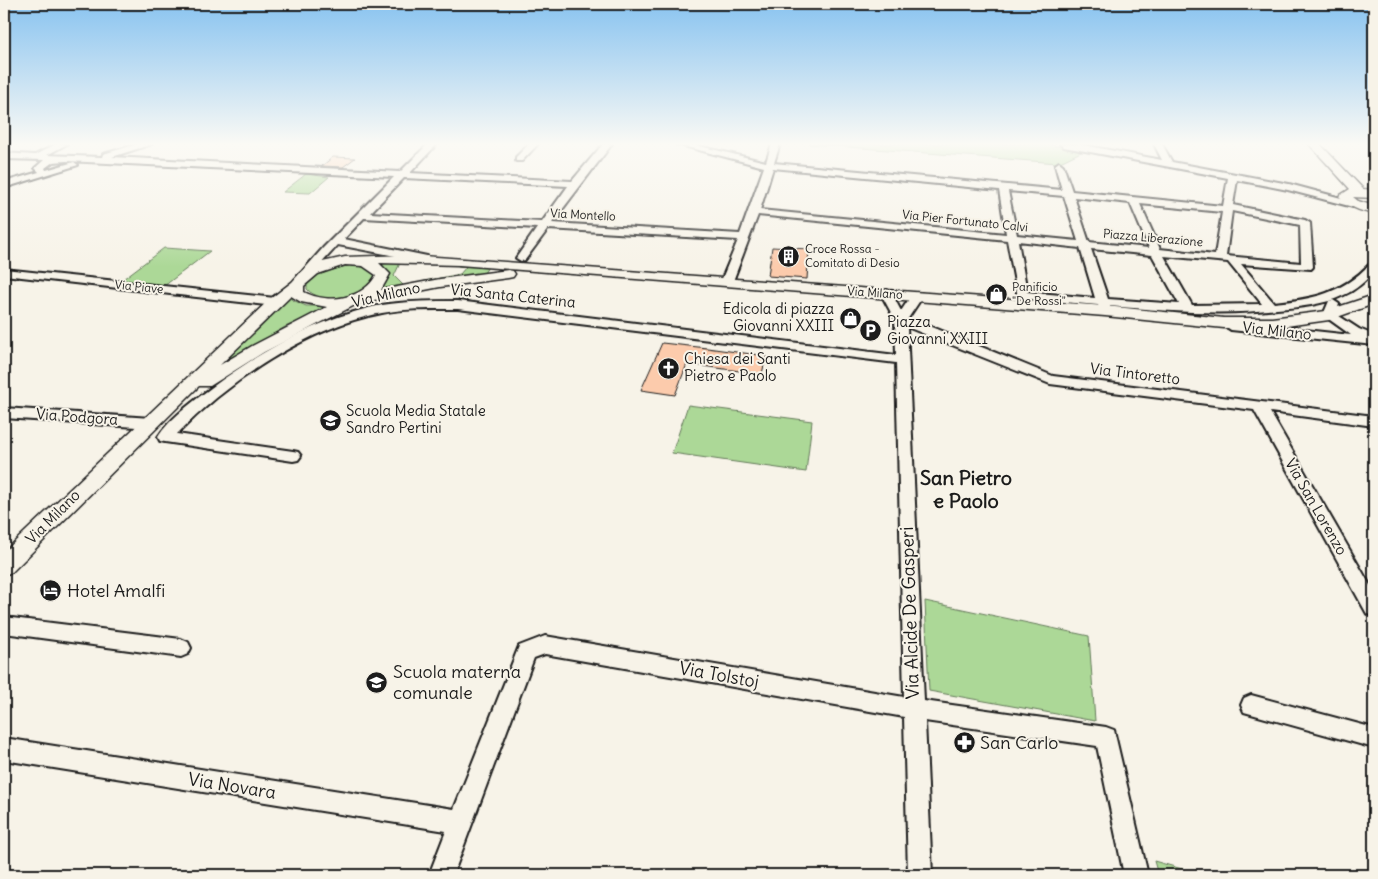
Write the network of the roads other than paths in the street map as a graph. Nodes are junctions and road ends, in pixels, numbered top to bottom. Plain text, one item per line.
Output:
1 (391, 185) edge
2 (574, 185) edge
3 (763, 185) edge
4 (971, 185) edge
5 (1065, 185) edge
6 (1231, 185) edge
7 (1279, 185) edge
8 (1346, 185) edge
9 (1003, 188) junction
10 (1068, 194) junction
11 (1374, 194) edge
12 (1354, 196) junction
13 (1134, 200) junction
14 (1227, 208) junction
15 (1374, 210) edge
16 (754, 212) junction
17 (361, 215) junction
18 (1374, 217) edge
19 (543, 226) junction
20 (743, 237) junction
21 (1011, 239) junction
22 (336, 241) junction
23 (1084, 245) junction
24 (327, 250) junction
25 (1156, 252) junction
26 (520, 258) dead end
27 (427, 259) junction
28 (1226, 259) junction
29 (358, 261) junction
30 (1374, 266) edge
31 (570, 269) junction
32 (4, 272) edge
33 (301, 281) junction
34 (727, 281) junction
35 (1374, 285) edge
36 (887, 294) junction
37 (917, 296) junction
38 (355, 299) junction
39 (1374, 299) edge
40 (275, 302) junction
41 (1104, 306) junction
42 (1271, 307) junction
43 (1331, 309) junction
44 (1184, 312) junction
45 (901, 321) junction
46 (1374, 340) edge
47 (902, 360) junction
48 (1259, 406) junction
49 (168, 408) junction
50 (4, 412) edge
51 (1374, 421) edge
52 (151, 422) junction
53 (293, 456) dead end
54 (4, 566) edge
55 (1374, 608) edge
56 (4, 625) edge
57 (181, 648) dead end
58 (1251, 705) dead end
59 (914, 709) junction
60 (1374, 738) edge
61 (4, 749) edge
62 (461, 822) junction
63 (442, 875) edge
64 (920, 875) edge
65 (1136, 875) edge

1 - 17 street
2 - 19 street
3 - 16 street
4 - 9 street
5 - 10 street
6 - 14 street
7 - 12 street
8 - 12 main road
9 - 10 street
9 - 21 street
10 - 13 street
10 - 23 street
11 - 12 main road
12 - 15 main road
12 - 18 main road
13 - 14 street
13 - 25 street
14 - 28 street
14 - 28 street, Piazza Liberazione
16 - 20 street
16 - 21 street, Via Pier Fortunato Calvi
17 - 19 street, Via Montello
17 - 22 street
19 - 20 street, Via Montello
19 - 26 street
20 - 34 street
21 - 23 street, Via Pier Fortunato Calvi
21 - 41 street
22 - 24 street
22 - 27 street
23 - 25 street, Piazza Liberazione
23 - 41 street
24 - 29 street
24 - 33 street
25 - 28 street, Piazza Liberazione
25 - 44 street
27 - 29 main road, Via Milano
27 - 31 main road, Via Milano
28 - 42 street
29 - 33 main road
29 - 38 main road
30 - 42 street
31 - 34 main road, Via Milano
31 - 38 main road, Via Milano
32 - 40 street, Via Piave
33 - 38 main road
33 - 40 main road, Via Milano
34 - 36 main road, Via Milano
35 - 43 main road, Via Milano
36 - 37 main road, Via Milano
36 - 45 street
37 - 41 main road, Via Milano
37 - 45 street
38 - 49 main road, Via Milano
39 - 43 main road, Via Milano
40 - 49 main road, Via Milano
41 - 44 main road, Via Milano
42 - 44 street
43 - 44 main road, Via Milano
43 - 46 street, Via Milano
44 - 46 street, Via Milano
45 - 47 street, Via Alcide De Gasperi
45 - 48 street, Via Tintoretto
47 - 53 street, Via Santa Caterina
47 - 59 street, Via Alcide De Gasperi
48 - 51 street, Via Tintoretto
48 - 55 street, Via San Lorenzo
49 - 52 main road, Via Milano
50 - 52 street, Via Podgora
52 - 54 main road, Via Milano
56 - 57 street
58 - 60 street
59 - 62 street, Via Tolstoj
59 - 64 street, Via Alcide De Gasperi
59 - 65 street, Via Tolstoj
61 - 62 street, Via Novara
62 - 63 street

